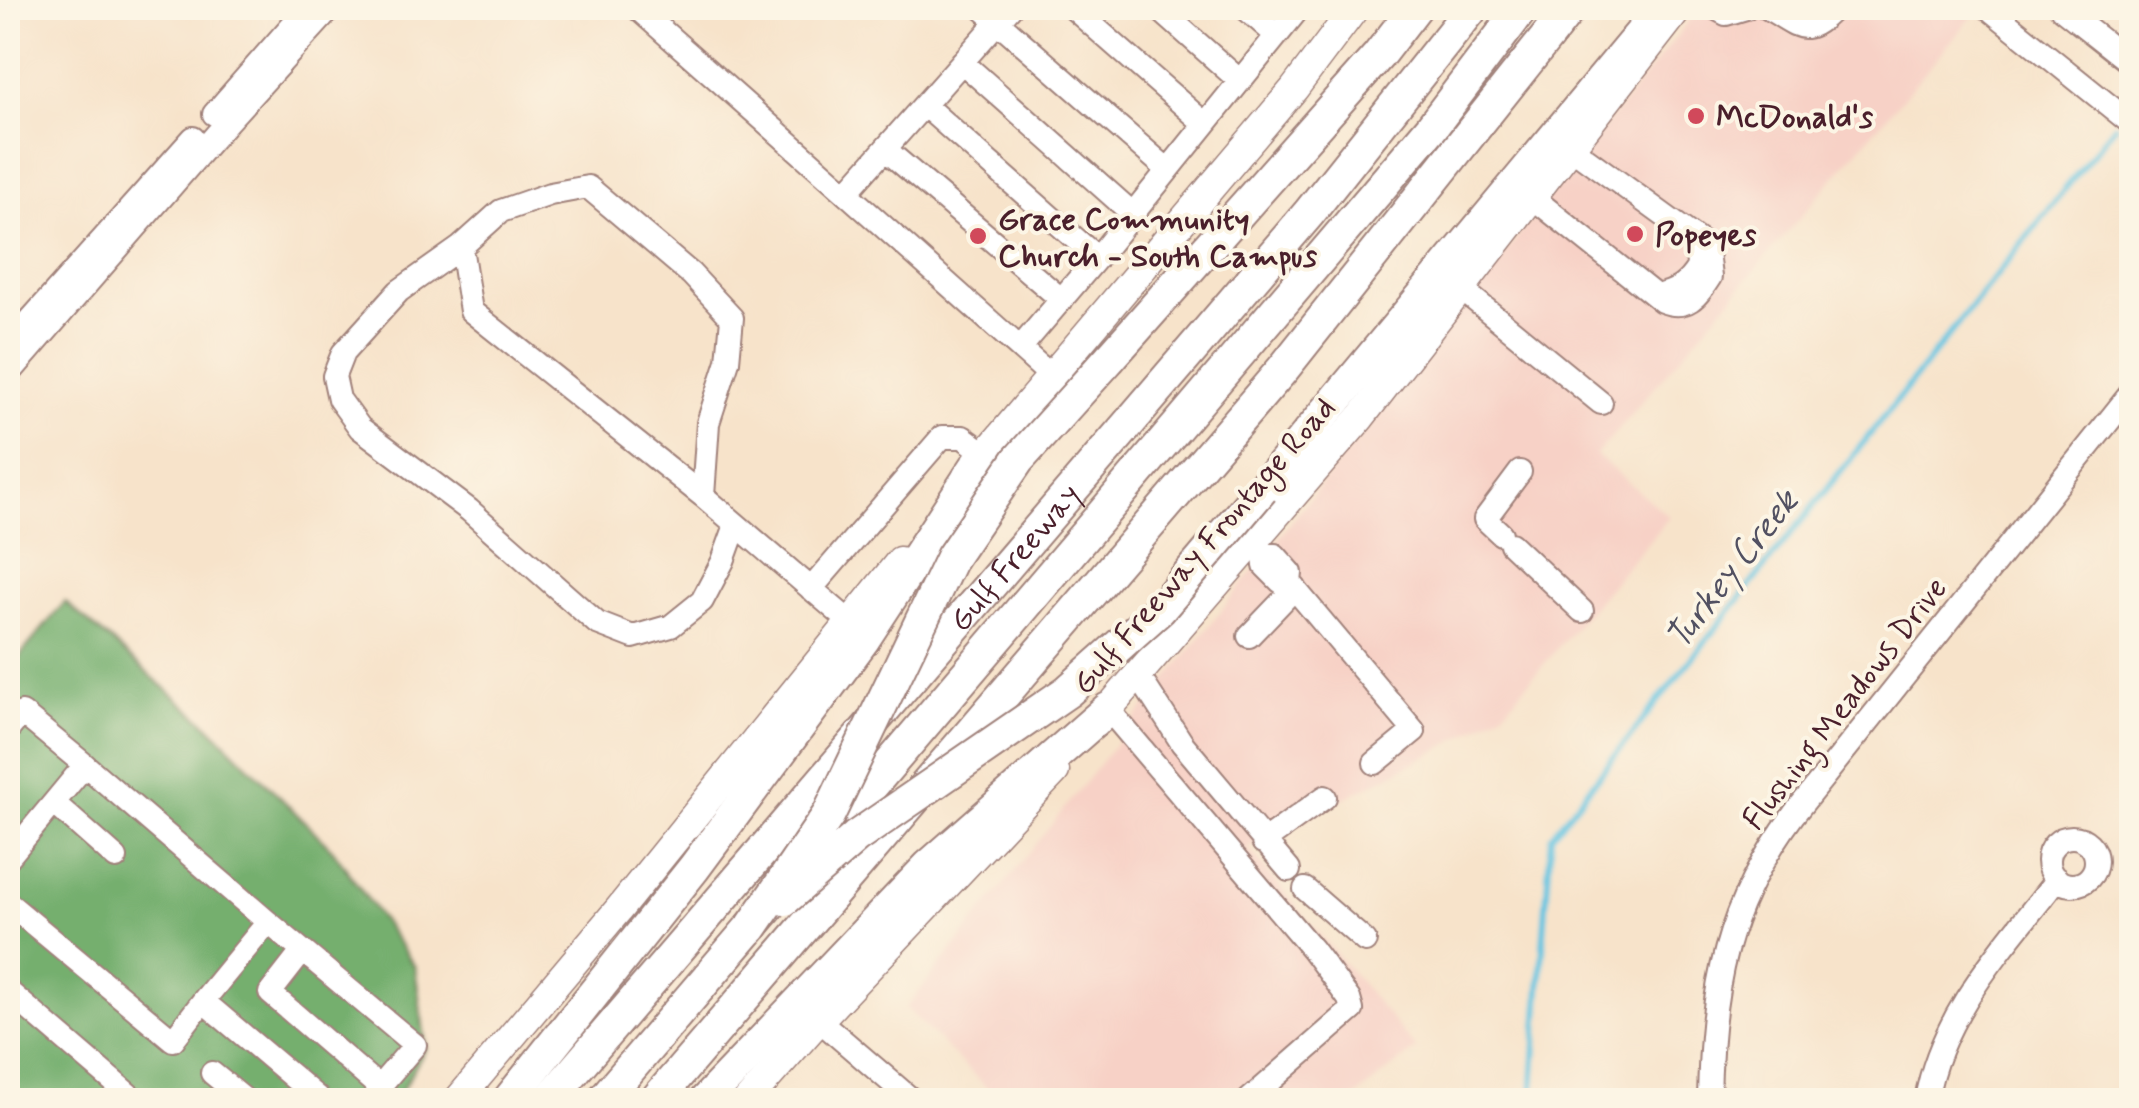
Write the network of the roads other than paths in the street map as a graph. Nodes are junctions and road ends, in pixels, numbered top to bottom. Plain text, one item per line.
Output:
1 (307, 8) edge
2 (331, 8) edge
3 (637, 8) edge
4 (1073, 8) edge
5 (1158, 8) edge
6 (1245, 8) edge
7 (1299, 8) edge
8 (1355, 8) edge
9 (1415, 8) edge
10 (1472, 8) edge
11 (1522, 8) edge
12 (1570, 8) edge
13 (1662, 8) edge
14 (1678, 8) edge
15 (1715, 8) edge
16 (1746, 8) edge
17 (1767, 8) edge
18 (1834, 8) edge
19 (1988, 8) edge
20 (2061, 8) edge
21 (996, 12) edge
22 (1276, 35) junction
23 (962, 62) junction
24 (2132, 64) edge
25 (1240, 81) junction
26 (924, 105) junction
27 (1205, 124) junction
28 (2132, 124) edge
29 (1570, 147) junction
30 (885, 149) junction
31 (1168, 170) junction
32 (156, 191) junction
33 (846, 193) junction
34 (1532, 197) junction
35 (1133, 214) junction
36 (461, 247) junction
37 (1097, 258) junction
38 (1460, 288) junction
39 (1062, 300) junction
40 (8, 346) edge
41 (1021, 347) junction
42 (8, 375) edge
43 (1051, 376) junction
44 (2132, 392) edge
45 (1602, 404) dead end
46 (982, 458) junction
47 (1520, 472) dead end
48 (703, 496) junction
49 (736, 525) junction
50 (1258, 549) junction
51 (1292, 586) junction
52 (811, 590) junction
53 (1582, 610) dead end
54 (850, 622) junction
55 (1249, 636) dead end
56 (1138, 675) junction
57 (1108, 710) junction
58 (8, 730) edge
59 (1375, 763) dead end
60 (84, 765) junction
61 (1324, 797) dead end
62 (54, 802) junction
63 (1263, 842) junction
64 (8, 858) edge
65 (116, 858) dead end
66 (1289, 870) dead end
67 (2057, 879) dead end
68 (1305, 889) dead end
69 (8, 902) edge
70 (268, 922) junction
71 (751, 928) junction
72 (1365, 941) dead end
73 (302, 952) junction
74 (8, 991) edge
75 (203, 1002) junction
76 (819, 1020) junction
77 (212, 1073) dead end
78 (135, 1100) edge
79 (245, 1100) edge
80 (320, 1100) edge
81 (458, 1100) edge
82 (509, 1100) edge
83 (549, 1100) edge
84 (603, 1100) edge
85 (656, 1100) edge
86 (706, 1100) edge
87 (748, 1100) edge
88 (912, 1100) edge
89 (1249, 1100) edge
90 (1708, 1100) edge
91 (1926, 1100) edge

1 - 32 street
2 - 32 street
3 - 33 street
4 - 27 street
5 - 25 street
6 - 22 street
7 - 22 street
8 - 43 main road
9 - 71 highway, bridge
10 - 83 highway, Gulf Freeway
11 - 71 highway, Gulf Freeway, bridge
12 - 85 highway
13 - 71 highway, bridge
14 - 29 main road, Gulf Freeway Frontage Road
15 - 16 street
17 - 18 street
19 - 28 street
20 - 24 street
21 - 23 street
21 - 31 street
22 - 25 street
23 - 26 street
23 - 35 street
25 - 27 street
26 - 30 street
26 - 37 street
27 - 31 street
29 - 34 main road, Gulf Freeway Frontage Road
29 - 34 street
30 - 33 street
30 - 39 street
31 - 35 street
32 - 40 street
32 - 42 street
33 - 41 street
34 - 38 main road, Gulf Freeway Frontage Road
35 - 37 street
36 - 48 street
36 - 48 street
36 - 49 street
37 - 39 street
38 - 45 street
38 - 50 main road, Gulf Freeway Frontage Road
39 - 41 street
41 - 43 street
43 - 46 main road
44 - 90 street, Flushing Meadows Drive
46 - 52 street
46 - 54 main road
46 - 82 highway
47 - 53 street
48 - 49 street
49 - 52 street
50 - 51 street
50 - 56 main road, Gulf Freeway Frontage Road
51 - 55 street
51 - 59 street
52 - 54 street
54 - 81 main road
56 - 57 main road, Gulf Freeway Frontage Road
56 - 63 street
57 - 76 main road, Gulf Freeway Frontage Road
57 - 86 highway
57 - 89 street
58 - 60 street
60 - 62 street
60 - 70 street
61 - 63 street
62 - 64 street
62 - 65 street
63 - 66 street
67 - 91 street
68 - 72 street
69 - 75 street
70 - 73 street
70 - 75 street
71 - 84 highway, Gulf Freeway
73 - 73 street
74 - 78 street
75 - 80 street
76 - 87 main road, Gulf Freeway Frontage Road
76 - 88 street
77 - 79 street

